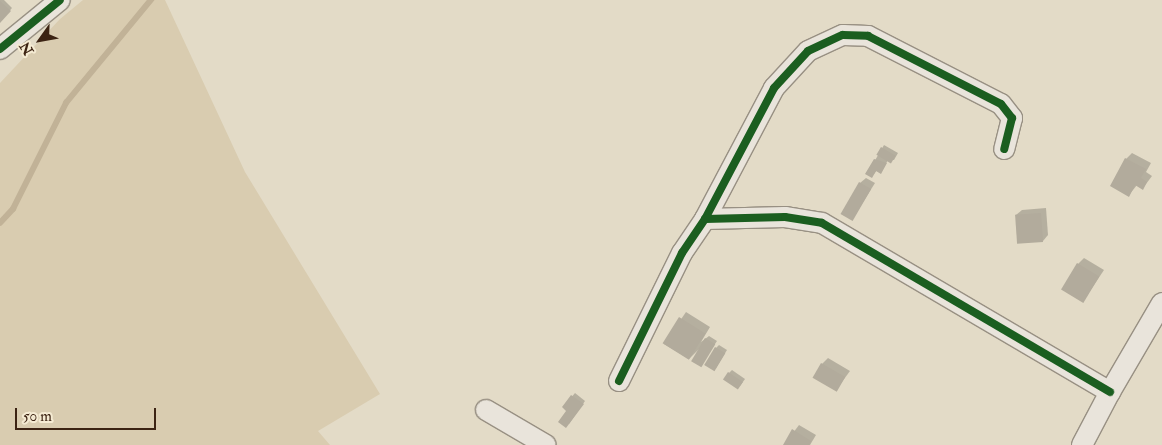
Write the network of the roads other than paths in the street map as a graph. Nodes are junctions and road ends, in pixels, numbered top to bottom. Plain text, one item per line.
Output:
1 (60, 0) edge
2 (0, 49) edge
3 (1004, 149) dead end
4 (705, 219) junction
5 (1162, 304) edge
6 (619, 381) dead end
7 (1110, 392) junction
8 (486, 410) dead end
9 (546, 445) edge
10 (1082, 445) edge

1 - 2 street
3 - 4 street
4 - 6 street
4 - 7 street
5 - 7 street
7 - 10 street
8 - 9 street

